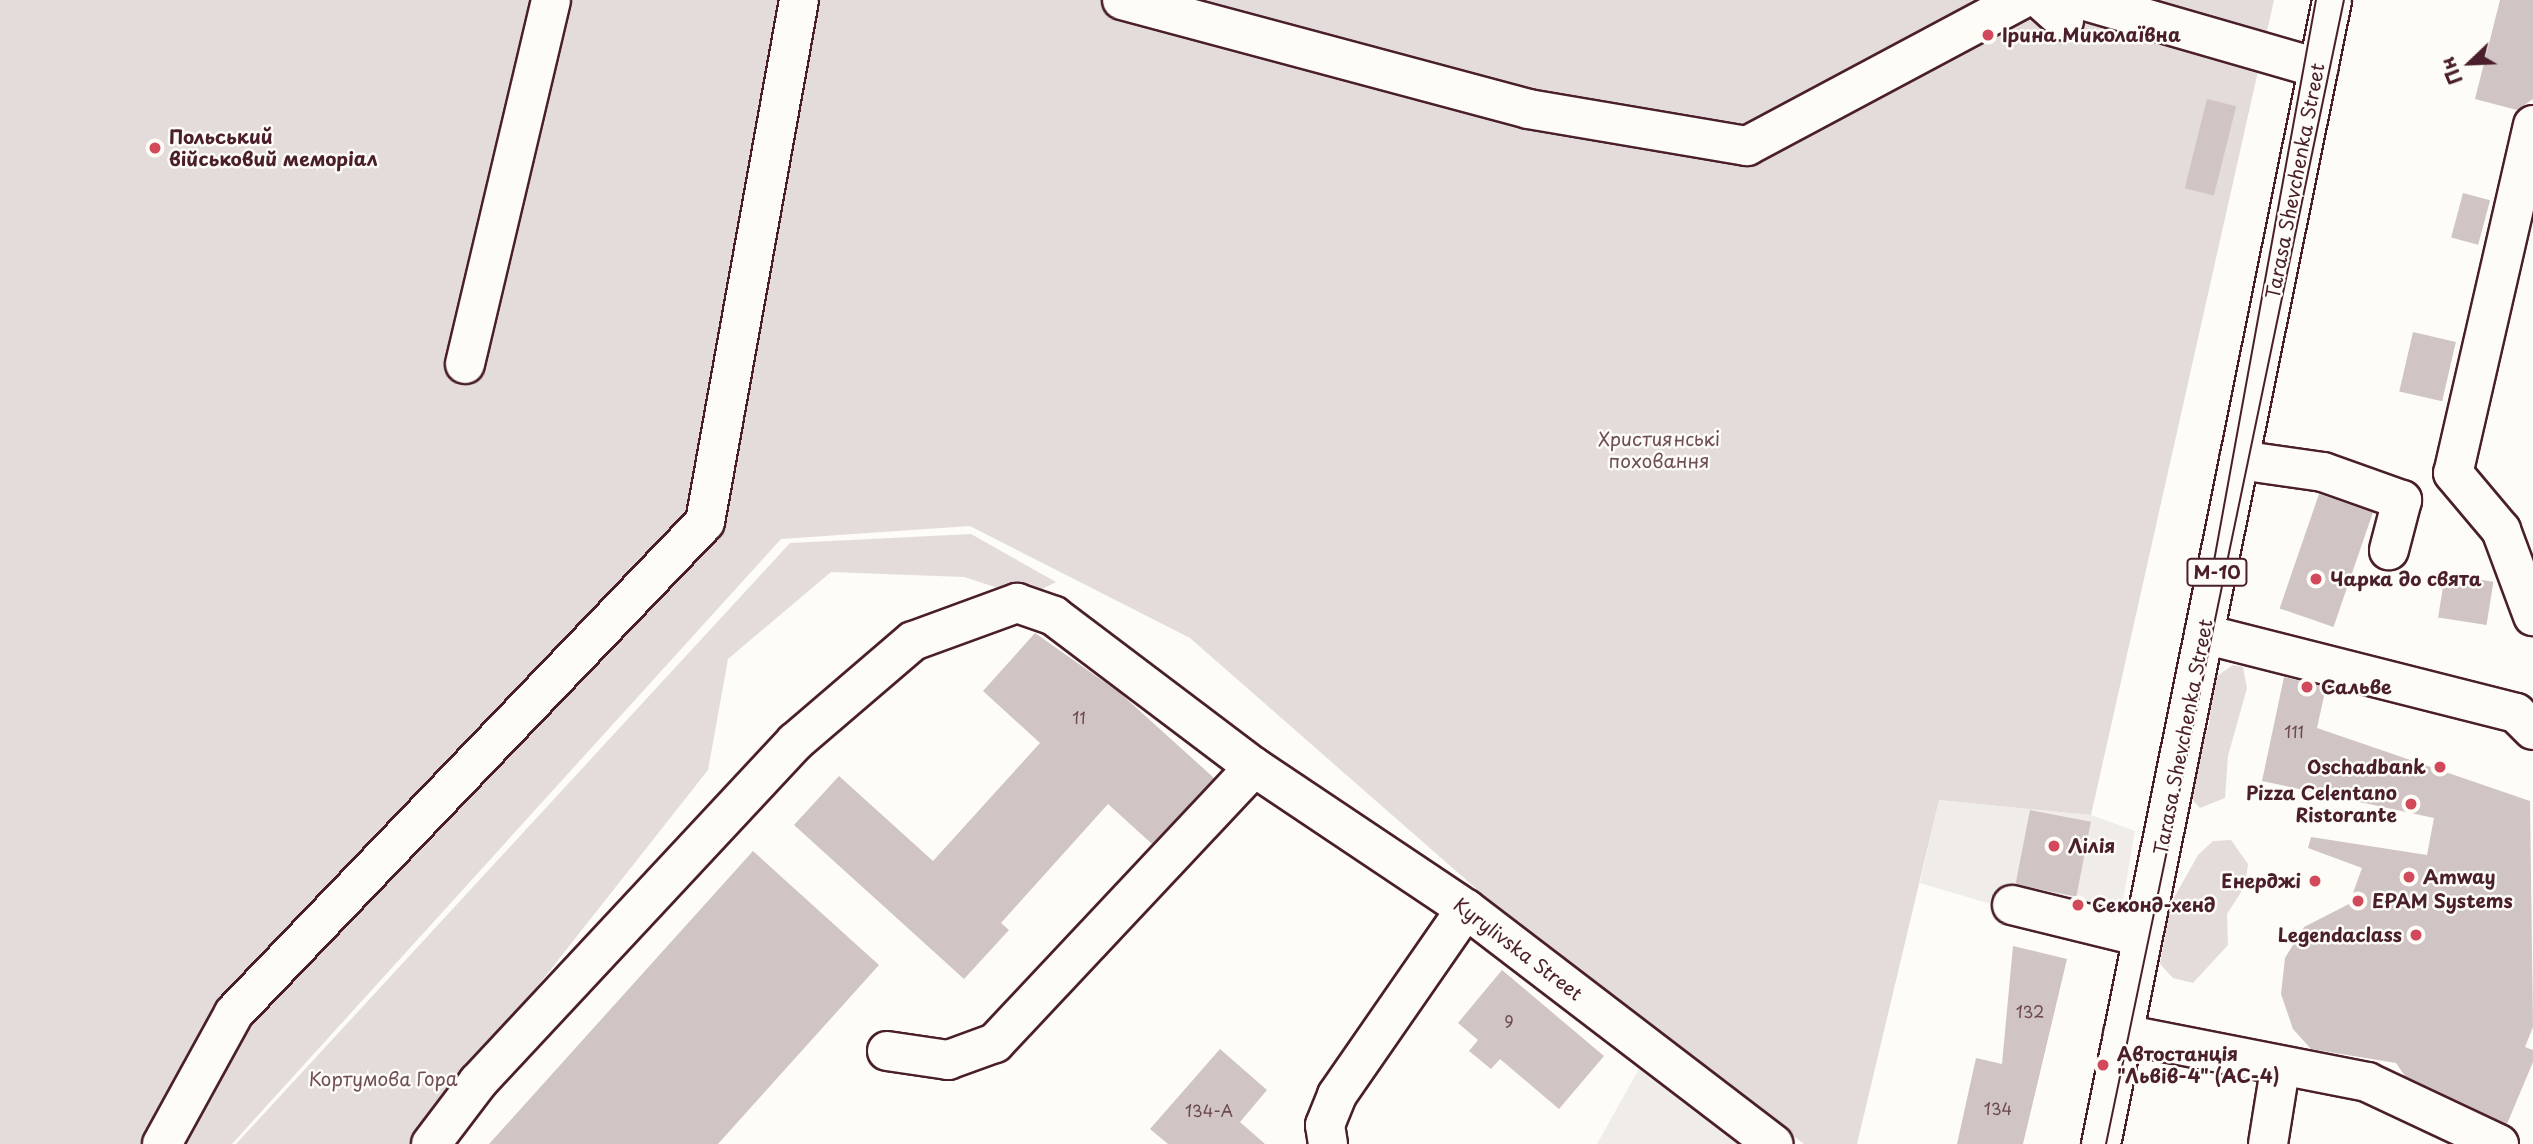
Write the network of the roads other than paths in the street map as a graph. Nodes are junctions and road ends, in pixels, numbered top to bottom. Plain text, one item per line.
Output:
1 (551, 0) edge
2 (799, 0) edge
3 (1122, 0) edge
4 (2332, 0) edge
5 (2037, 8) edge
6 (2318, 68) junction
7 (2533, 125) edge
8 (465, 364) dead end
9 (2239, 460) junction
10 (2389, 550) dead end
11 (2533, 616) edge
12 (2204, 634) junction
13 (2533, 730) edge
14 (1254, 767) junction
15 (2012, 905) dead end
16 (1466, 909) junction
17 (2142, 937) junction
18 (2123, 1034) junction
19 (887, 1051) dead end
20 (2280, 1069) junction
21 (162, 1144) edge
22 (430, 1144) edge
23 (1328, 1144) edge
24 (1773, 1144) edge
25 (2101, 1144) edge
26 (2268, 1144) edge
27 (2499, 1144) edge

1 - 8 street
2 - 21 street
3 - 5 street
4 - 6 street, Tarasa Shevchenka Street / М-10
5 - 6 street
6 - 9 street, Tarasa Shevchenka Street / М-10
7 - 11 street
9 - 10 street
9 - 12 street, Tarasa Shevchenka Street / М-10
12 - 13 street
12 - 17 street, Tarasa Shevchenka Street / М-10
14 - 16 street, Kyrylivska Street
14 - 19 street
14 - 22 street, Kyrylivska Street
15 - 17 street
16 - 23 street
16 - 24 street, Kyrylivska Street
17 - 18 street, Tarasa Shevchenka Street / М-10
18 - 20 street
18 - 25 street, Tarasa Shevchenka Street / М-10
20 - 26 street
20 - 27 street

